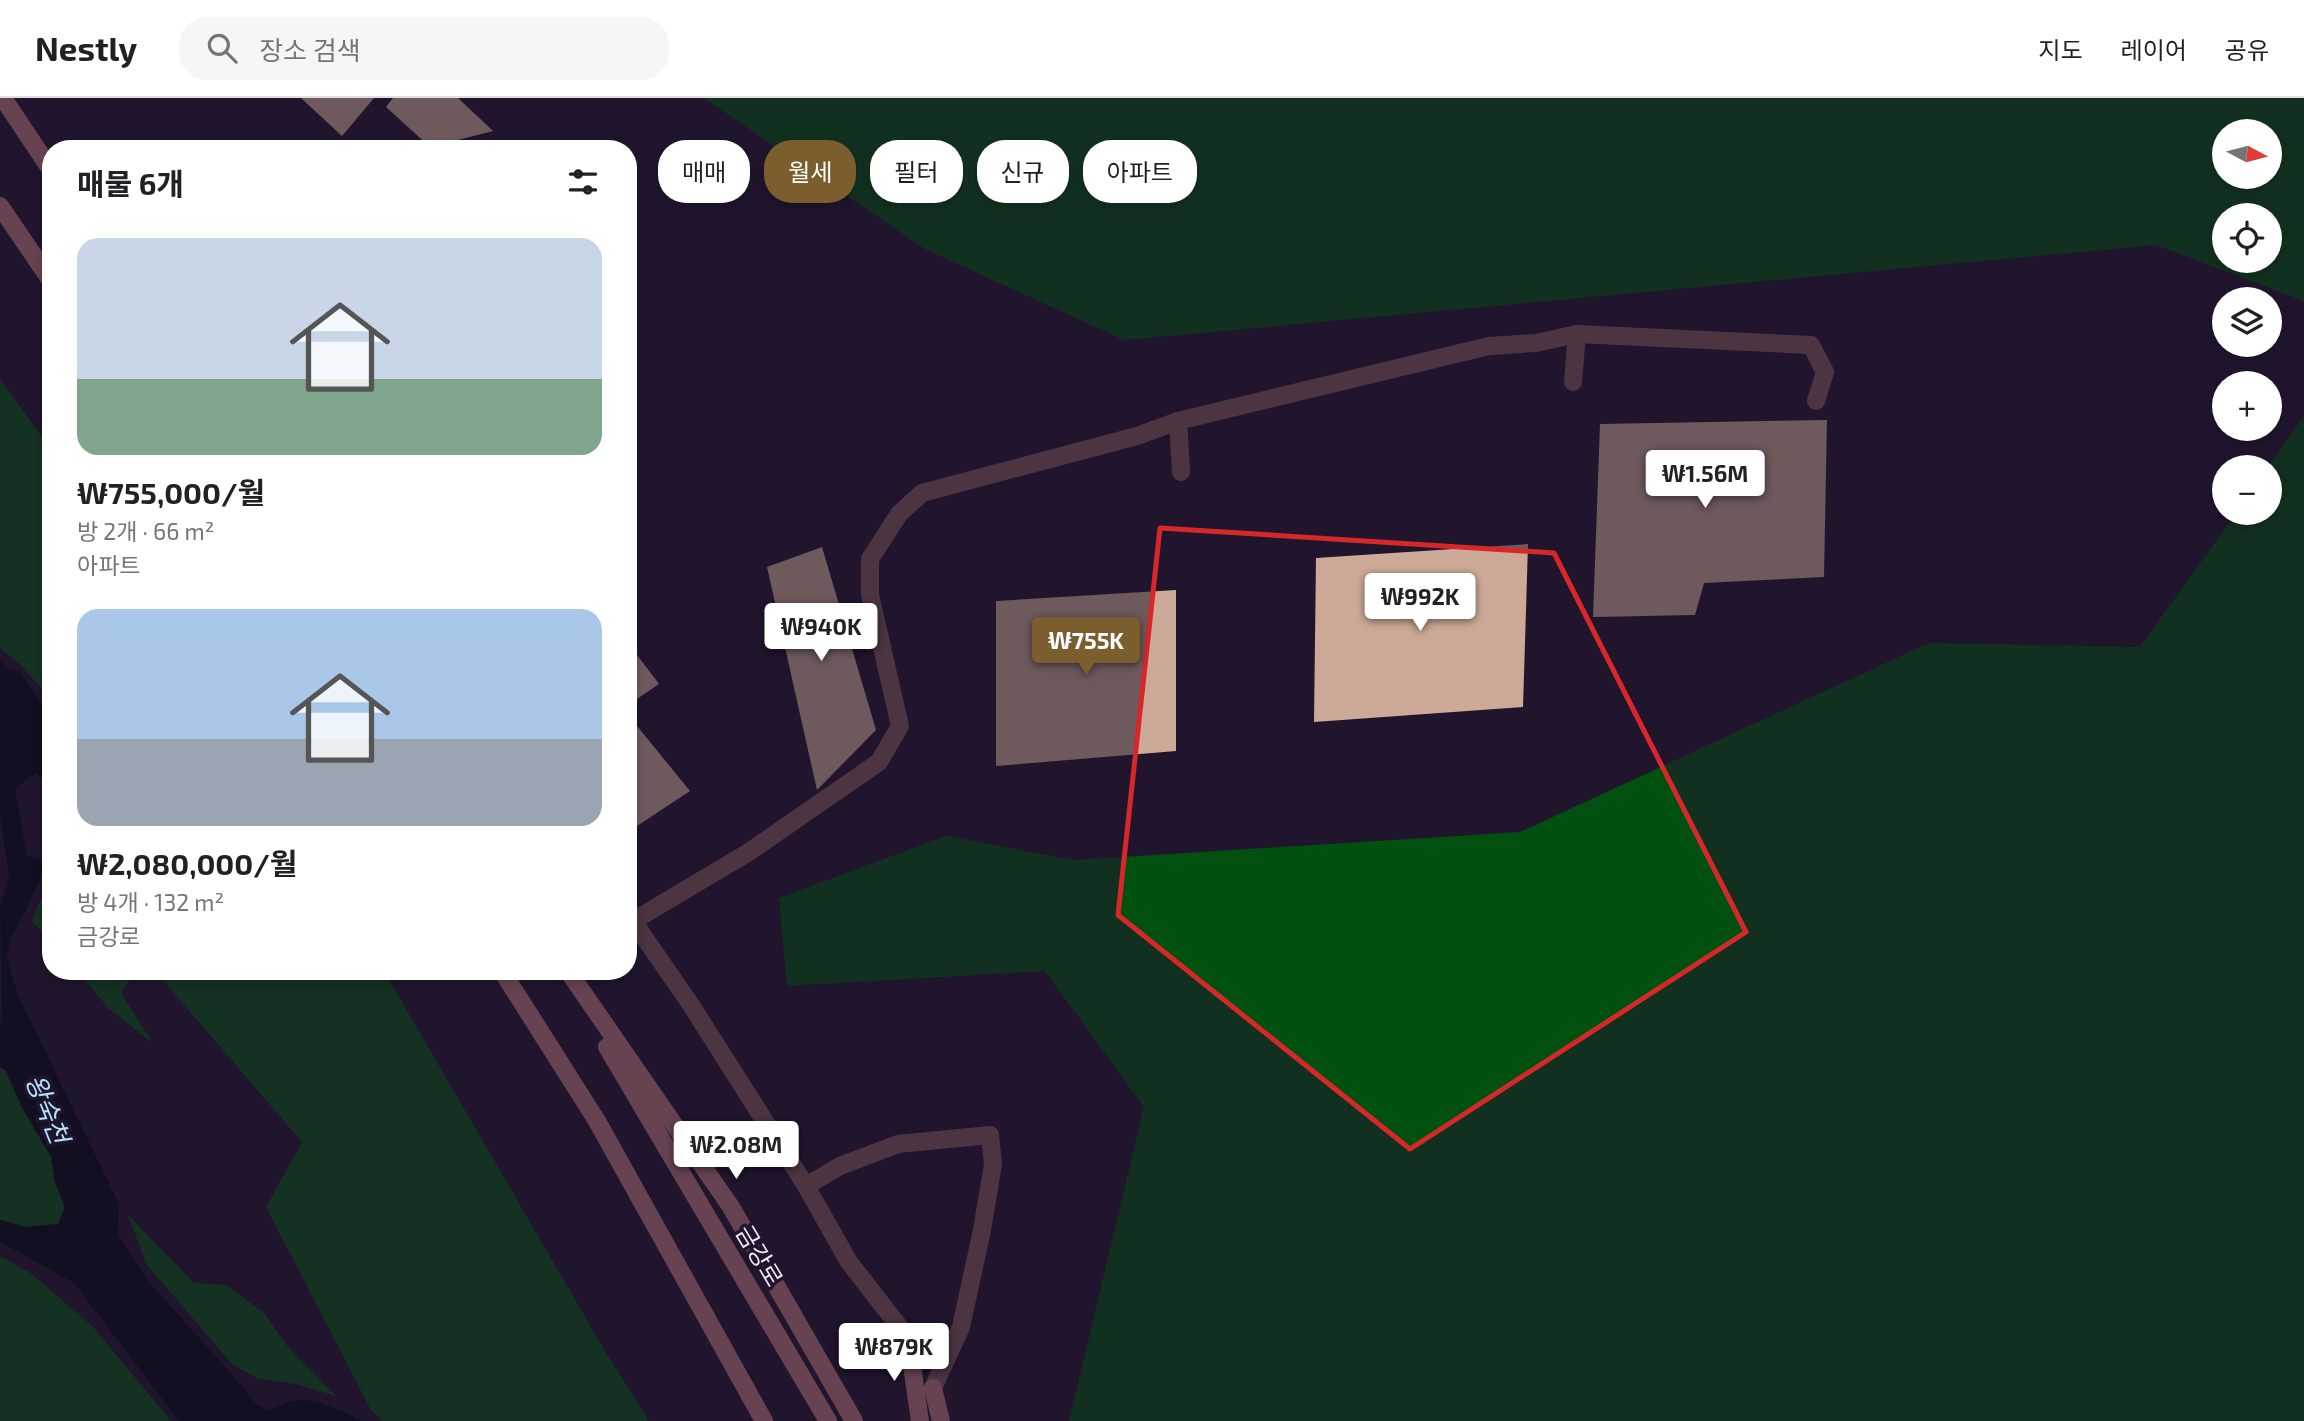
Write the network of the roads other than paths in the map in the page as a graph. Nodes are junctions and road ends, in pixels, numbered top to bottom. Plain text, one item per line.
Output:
1 (3, 98) edge
2 (42, 156) edge
3 (0, 206) edge
4 (42, 268) edge
5 (1577, 334) junction
6 (1573, 382) dead end
7 (1816, 401) dead end
8 (1178, 421) junction
9 (1181, 471) dead end
10 (637, 919) edge
11 (637, 927) edge
12 (508, 980) edge
13 (567, 980) edge
14 (574, 980) edge
15 (806, 1186) junction
16 (908, 1338) joint
17 (933, 1388) joint
18 (764, 1421) edge
19 (828, 1421) edge
20 (854, 1421) edge
21 (920, 1421) edge
22 (941, 1421) edge

1 - 2 main road
3 - 4 main road
5 - 6 lane
5 - 7 lane
5 - 8 lane
8 - 9 lane
8 - 10 lane
11 - 15 lane
12 - 18 main road
13 - 19 main road, 금강로
14 - 20 main road
15 - 16 lane
15 - 17 lane
16 - 21 main road
17 - 22 main road

